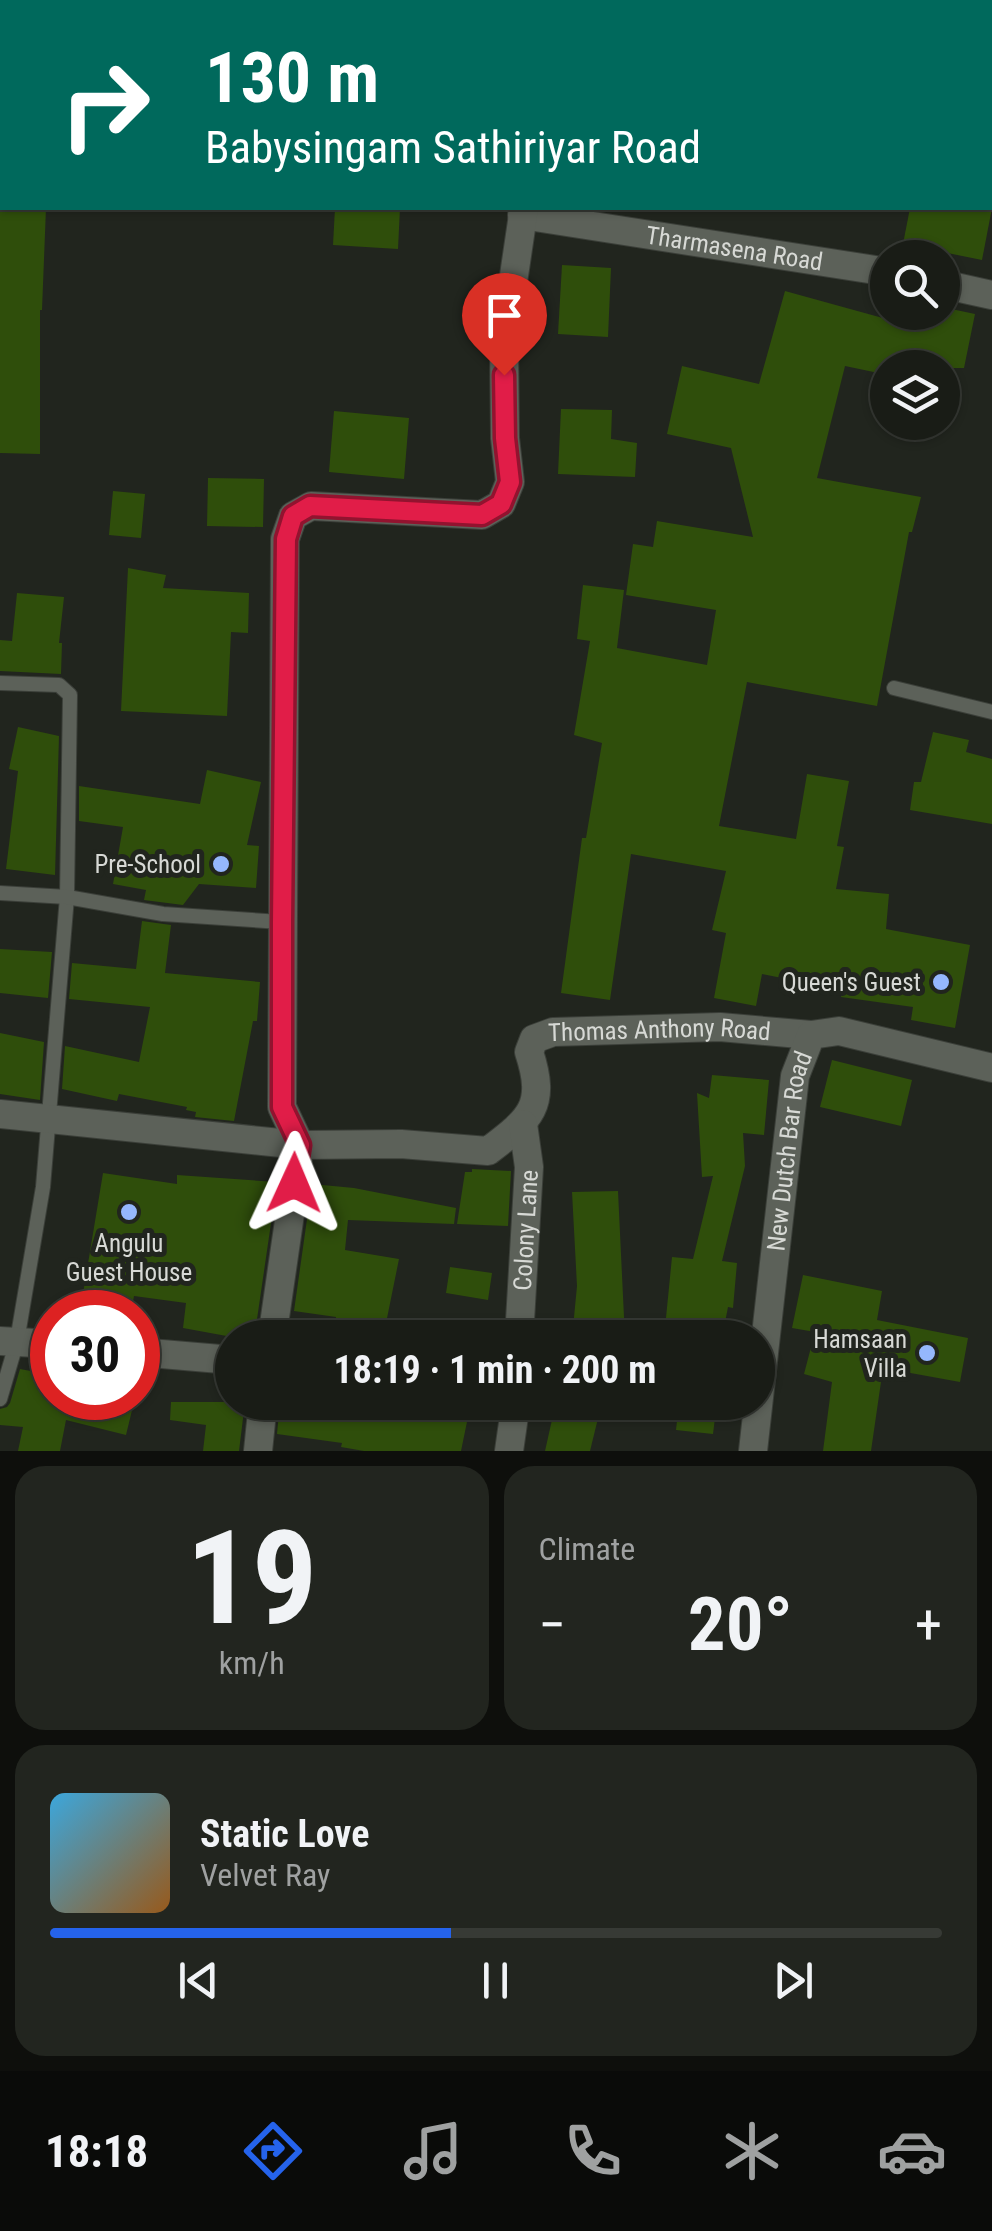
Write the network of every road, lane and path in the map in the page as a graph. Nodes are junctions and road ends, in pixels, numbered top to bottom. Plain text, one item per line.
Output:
1 (523, 212) edge
2 (870, 269) edge
3 (960, 288) edge
4 (992, 295) edge
5 (0, 684) edge
6 (894, 688) dead end
7 (992, 712) edge
8 (0, 893) edge
9 (67, 898) junction
10 (282, 922) junction
11 (810, 1035) junction
12 (992, 1068) edge
13 (0, 1114) edge
14 (49, 1120) junction
15 (523, 1124) junction
16 (300, 1145) junction
17 (275, 1320) edge
18 (520, 1320) edge
19 (9, 1341) edge
20 (160, 1354) edge
21 (215, 1359) edge
22 (0, 1399) edge
23 (262, 1420) edge
24 (508, 1420) edge
25 (258, 1451) edge
26 (509, 1451) edge
27 (753, 1451) edge

1 - 2 street, Tharmasena Road
1 - 10 street
3 - 4 street
5 - 9 lane
6 - 7 lane
8 - 9 lane
9 - 10 lane
9 - 14 lane
10 - 16 street
11 - 12 street, New Dutch Bar Road
11 - 15 street, Thomas Anthony Road
11 - 27 street, New Dutch Bar Road
13 - 14 street
14 - 16 street
14 - 19 lane
15 - 16 street
15 - 18 street, Colony Lane
16 - 17 street
19 - 22 lane
20 - 21 street
23 - 25 street
24 - 26 street

